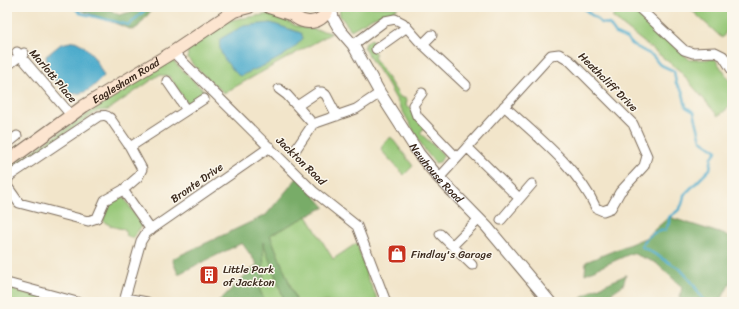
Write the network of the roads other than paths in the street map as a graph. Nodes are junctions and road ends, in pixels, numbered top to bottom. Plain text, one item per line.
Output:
1 (249, 7) edge
2 (269, 7) edge
3 (330, 7) edge
4 (638, 7) edge
5 (289, 10) edge
6 (317, 20) junction
7 (407, 27) junction
8 (340, 30) junction
9 (432, 35) dead end
10 (423, 44) junction
11 (352, 45) junction
12 (376, 49) dead end
13 (173, 52) junction
14 (7, 66) edge
15 (732, 70) edge
16 (167, 82) dead end
17 (466, 85) dead end
18 (280, 89) dead end
19 (380, 93) junction
20 (422, 93) dead end
21 (204, 99) dead end
22 (297, 106) junction
23 (504, 106) junction
24 (188, 110) junction
25 (71, 115) junction
26 (337, 116) junction
27 (313, 124) junction
28 (17, 136) dead end
29 (7, 144) edge
30 (130, 147) junction
31 (270, 147) junction
32 (467, 147) junction
33 (296, 149) dead end
34 (457, 158) junction
35 (7, 162) edge
36 (439, 178) junction
37 (532, 184) dead end
38 (7, 185) edge
39 (123, 190) junction
40 (518, 198) junction
41 (479, 219) junction
42 (501, 220) dead end
43 (151, 230) junction
44 (440, 234) dead end
45 (453, 245) junction
46 (472, 265) dead end
47 (7, 283) edge
48 (123, 300) edge
49 (77, 302) edge
50 (147, 302) edge
51 (386, 302) edge
52 (550, 302) edge

1 - 13 main road, Eaglesham Road
2 - 5 main road
3 - 6 main road
3 - 8 street, Newhouse Road
4 - 15 street
5 - 6 main road
6 - 8 street, Newhouse Road
7 - 10 street
7 - 11 street
7 - 12 street
8 - 11 street, Newhouse Road
9 - 10 street
10 - 17 street
11 - 19 street, Newhouse Road
13 - 25 main road, Eaglesham Road
13 - 31 street, Jackton Road
14 - 25 street, Marlott Place
16 - 24 street
18 - 22 street
19 - 26 street
19 - 36 street, Newhouse Road
20 - 34 street
21 - 24 street
22 - 26 street
22 - 27 street
23 - 23 street, Heathcliff Drive
23 - 32 street, Heathcliff Drive
24 - 30 street
25 - 35 main road, Eaglesham Road
26 - 27 street
27 - 33 street
28 - 29 street
30 - 38 street
30 - 39 street
31 - 43 street, Bronte Drive
31 - 51 street, Jackton Road
32 - 34 street, Heathcliff Drive
32 - 40 street
34 - 36 street, Heathcliff Drive
36 - 41 street, Newhouse Road
37 - 40 street
38 - 39 street
39 - 43 street
40 - 42 street
41 - 45 street
41 - 52 street, Newhouse Road
43 - 48 street, Bronte Drive
44 - 45 street
45 - 46 street
47 - 49 street
48 - 50 street

